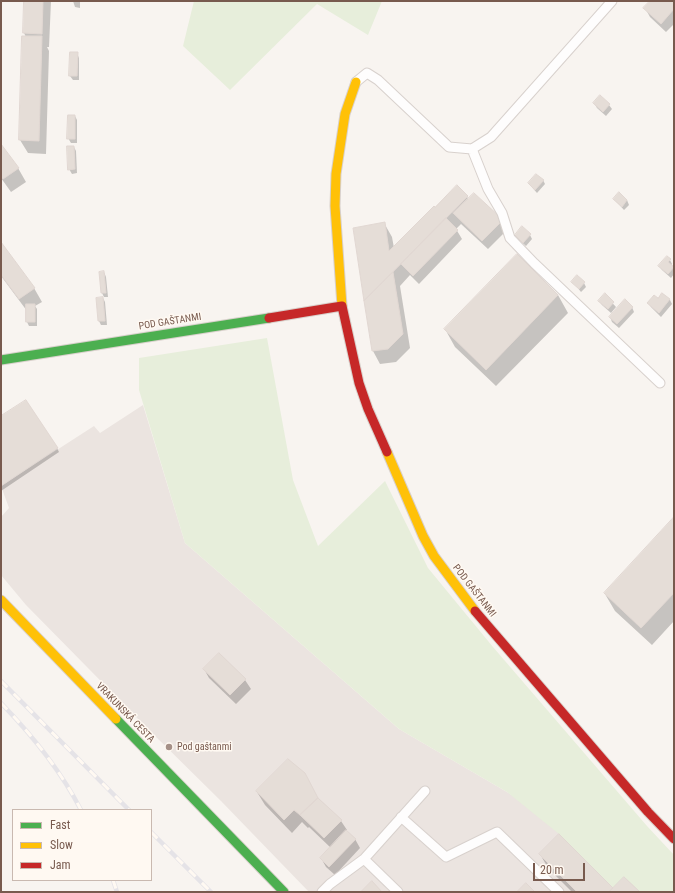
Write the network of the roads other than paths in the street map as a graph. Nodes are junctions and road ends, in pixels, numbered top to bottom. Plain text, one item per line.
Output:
1 (612, 1) edge
2 (356, 82) joint
3 (472, 149) junction
4 (342, 306) junction
5 (1, 360) edge
6 (660, 383) dead end
7 (1, 600) edge
8 (425, 791) dead end
9 (401, 817) junction
10 (674, 839) edge
11 (364, 858) junction
12 (284, 892) edge
13 (322, 892) edge
14 (398, 892) edge
15 (559, 892) edge

1 - 3 lane
2 - 3 lane
2 - 4 street, POD GAŠTANMI
3 - 6 lane
4 - 5 street, POD GAŠTANMI
4 - 10 street, POD GAŠTANMI
7 - 12 street, VRAKUNSKÁ CESTA
8 - 9 lane
9 - 11 lane
9 - 15 lane
11 - 13 lane
11 - 14 lane

